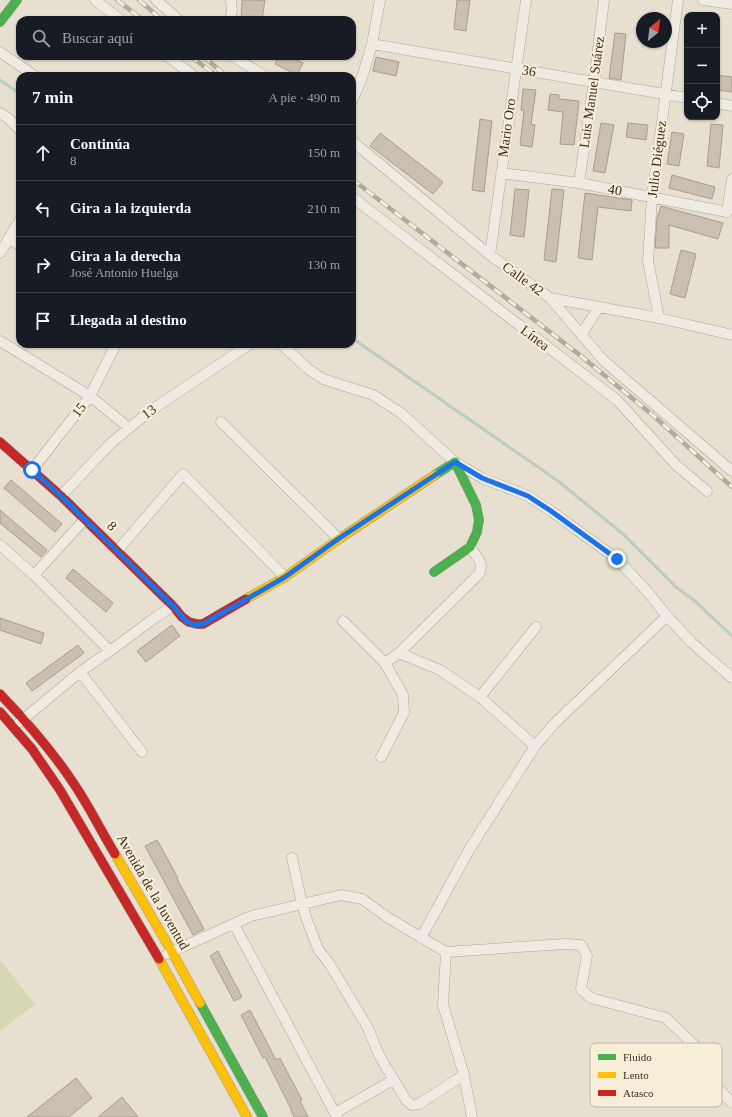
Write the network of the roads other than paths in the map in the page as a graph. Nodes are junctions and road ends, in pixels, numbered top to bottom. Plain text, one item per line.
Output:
1 (17, 0) edge
2 (95, 0) edge
3 (156, 0) edge
4 (231, 0) edge
5 (380, 0) edge
6 (526, 0) edge
7 (604, 0) edge
8 (678, 0) edge
9 (703, 0) edge
10 (732, 4) edge
11 (116, 16) edge
12 (174, 16) edge
13 (231, 16) edge
14 (0, 22) edge
15 (372, 44) junction
16 (0, 52) edge
17 (172, 60) edge
18 (239, 60) edge
19 (516, 69) junction
20 (29, 72) edge
21 (189, 72) edge
22 (258, 72) edge
23 (594, 82) junction
24 (356, 92) edge
25 (665, 95) junction
26 (684, 98) edge
27 (720, 104) edge
28 (732, 106) edge
29 (0, 113) edge
30 (16, 126) edge
31 (356, 144) edge
32 (501, 173) junction
33 (732, 179) edge
34 (579, 183) junction
35 (652, 197) junction
36 (356, 200) edge
37 (16, 226) edge
38 (8, 239) junction
39 (16, 243) edge
40 (0, 253) edge
41 (490, 255) junction
42 (550, 298) junction
43 (599, 307) junction
44 (659, 318) junction
45 (581, 335) junction
46 (732, 335) edge
47 (0, 341) edge
48 (114, 348) edge
49 (244, 348) edge
50 (285, 348) edge
51 (90, 396) junction
52 (221, 422) dead end
53 (129, 428) junction
54 (2, 447) edge
55 (455, 462) junction
56 (32, 470) junction
57 (732, 470) edge
58 (707, 491) dead end
59 (61, 496) junction
60 (85, 519) junction
61 (338, 539) junction
62 (0, 545) edge
63 (470, 547) junction
64 (117, 551) junction
65 (434, 572) dead end
66 (34, 575) junction
67 (285, 577) junction
68 (173, 606) junction
69 (667, 616) junction
70 (343, 621) dead end
71 (536, 628) dead end
72 (110, 651) junction
73 (399, 653) junction
74 (385, 663) junction
75 (80, 672) junction
76 (732, 678) edge
77 (0, 694) edge
78 (480, 696) junction
79 (0, 712) edge
80 (24, 719) junction
81 (14, 727) junction
82 (535, 746) junction
83 (142, 752) dead end
84 (381, 757) dead end
85 (292, 858) dead end
86 (302, 904) junction
87 (234, 924) junction
88 (421, 938) junction
89 (172, 952) junction
90 (446, 952) junction
91 (158, 958) junction
92 (692, 1043) edge
93 (464, 1075) junction
94 (393, 1080) junction
95 (722, 1092) edge
96 (732, 1103) edge
97 (336, 1115) edge
98 (247, 1117) edge
99 (263, 1117) edge
100 (472, 1117) edge

1 - 14 main road
2 - 11 street
3 - 12 street
4 - 13 street
5 - 15 street
6 - 19 street, Mario Oro
7 - 23 street, Luis Manuel Suárez
8 - 25 street, Julio Diéguez
9 - 10 street
15 - 19 street, 36
15 - 24 street
16 - 20 street
17 - 21 street
18 - 22 street
19 - 23 street, 36
19 - 32 street, Mario Oro
23 - 25 street, 36
23 - 34 street, Luis Manuel Suárez
25 - 26 street, 36
25 - 35 street, Julio Diéguez
27 - 28 street
29 - 30 street
31 - 41 street, Calle 42
32 - 34 street, 40
32 - 41 street, Mario Oro
33 - 35 street, 40
34 - 35 street, 40
35 - 44 street, Julio Diéguez
36 - 58 street, Línea
37 - 38 street
38 - 39 street
38 - 40 street
41 - 42 street, Calle 42
42 - 43 street, Calle 42
42 - 45 street
43 - 44 street, Calle 42
43 - 45 street
44 - 46 street, Calle 42
45 - 57 street
47 - 51 street
48 - 51 street, 15
49 - 53 street, 13
50 - 55 street
51 - 53 street
51 - 56 street, 15
52 - 61 street
53 - 59 street, 13
54 - 56 main road, 8
55 - 61 main road
55 - 63 main road
55 - 69 street
56 - 59 main road, 8
59 - 60 main road, 8
60 - 64 main road, 8
60 - 66 street
61 - 67 main road
62 - 66 street
63 - 65 main road
63 - 73 street
64 - 67 street
64 - 68 main road, 8
66 - 72 street
67 - 68 main road, 8
68 - 72 street
69 - 76 street
69 - 82 street
70 - 74 street
71 - 78 street
72 - 75 street
73 - 74 street
73 - 78 street
74 - 84 street
75 - 80 street
75 - 83 street
77 - 80 main road, Avenida de la Juventud
78 - 82 street
79 - 81 main road, Avenida de la Juventud
80 - 81 street
80 - 89 main road, Avenida de la Juventud
81 - 91 main road, Avenida de la Juventud
82 - 88 street
85 - 86 street
86 - 87 street
86 - 88 street
86 - 94 street
87 - 89 street
87 - 97 street
88 - 90 street
89 - 91 street
89 - 99 main road, Avenida de la Juventud
90 - 92 street
90 - 93 street
91 - 98 main road, Avenida de la Juventud
93 - 94 street
93 - 100 street
94 - 97 street
95 - 96 street

